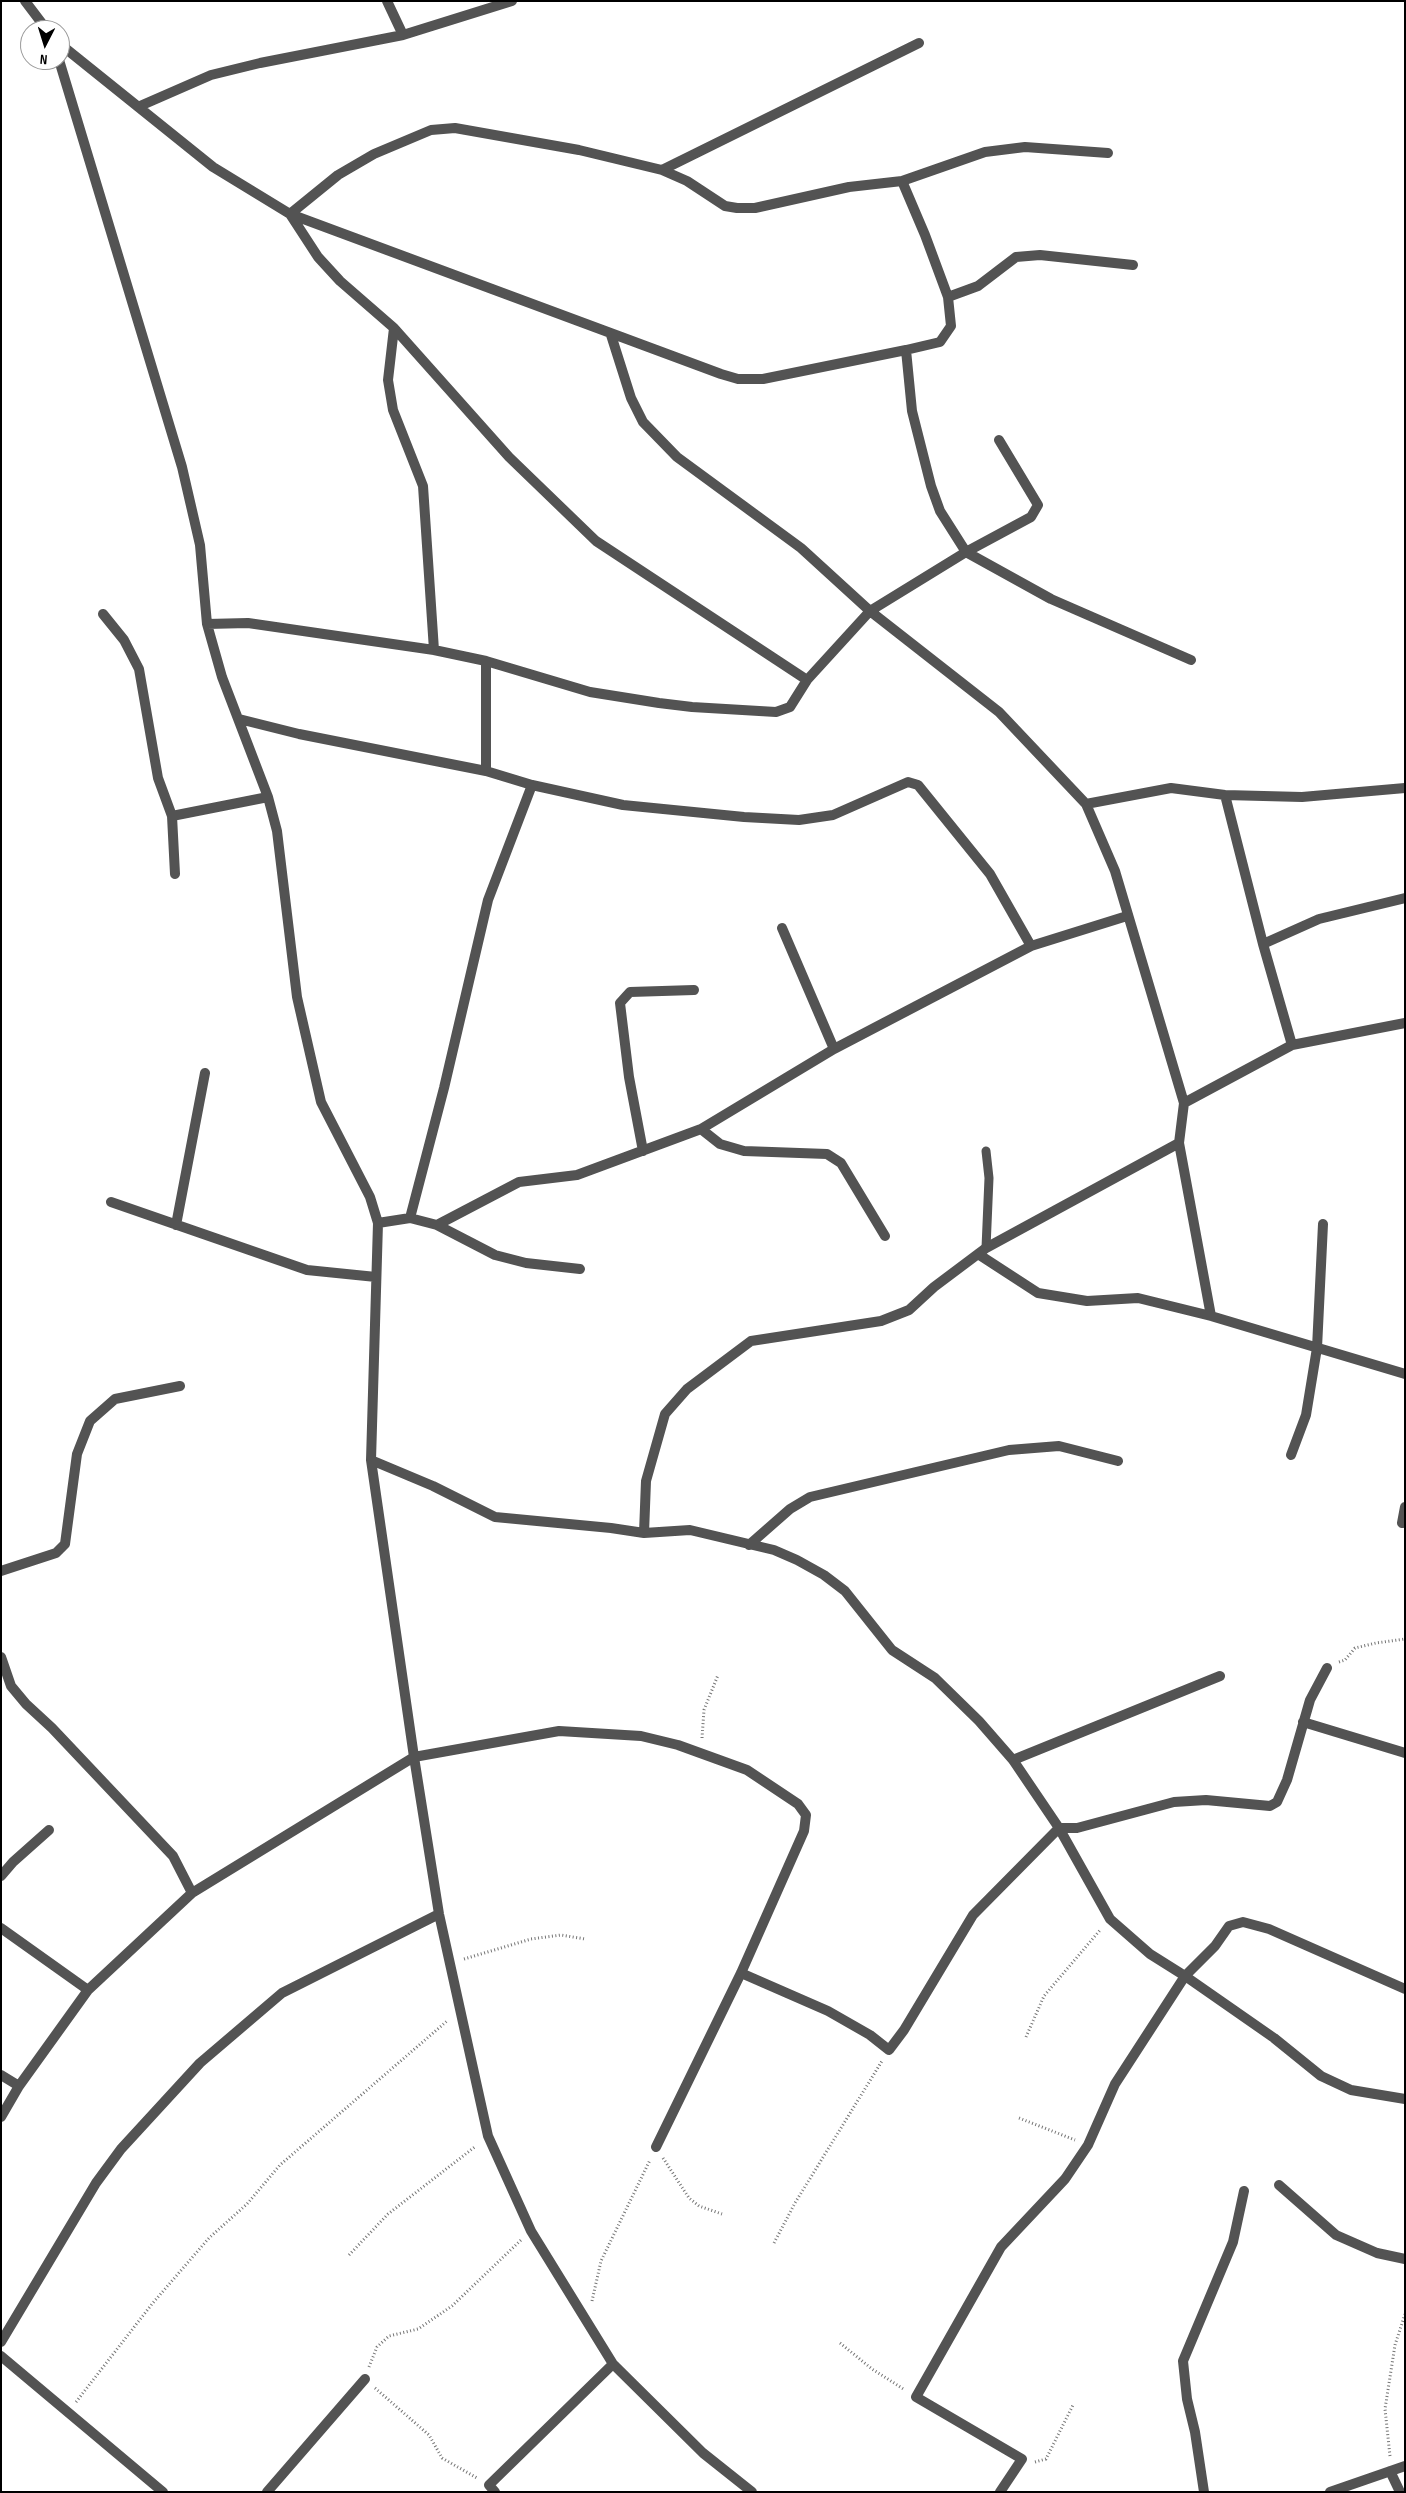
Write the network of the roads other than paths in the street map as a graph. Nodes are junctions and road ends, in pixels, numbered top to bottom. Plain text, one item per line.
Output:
1 (25, 1) edge
2 (387, 1) edge
3 (512, 1) edge
4 (39, 20) edge
5 (403, 35) junction
6 (918, 43) dead end
7 (70, 52) edge
8 (63, 70) edge
9 (140, 106) junction
10 (1108, 153) dead end
11 (662, 170) junction
12 (902, 181) junction
13 (290, 214) junction
14 (1133, 265) dead end
15 (948, 297) junction
16 (394, 328) junction
17 (611, 335) junction
18 (906, 350) junction
19 (998, 440) dead end
20 (966, 552) junction
21 (870, 611) junction
22 (103, 614) dead end
23 (208, 624) junction
24 (434, 650) junction
25 (1191, 660) dead end
26 (486, 661) junction
27 (807, 680) junction
28 (240, 719) junction
29 (486, 771) junction
30 (532, 785) junction
31 (1405, 788) edge
32 (1225, 795) junction
33 (268, 797) junction
34 (1086, 804) junction
35 (172, 816) junction
36 (175, 874) dead end
37 (1405, 898) edge
38 (1127, 916) junction
39 (782, 928) dead end
40 (1263, 944) junction
41 (1031, 946) junction
42 (694, 990) dead end
43 (1405, 1023) edge
44 (1292, 1045) junction
45 (834, 1049) junction
46 (205, 1073) dead end
47 (1184, 1103) junction
48 (702, 1129) junction
49 (1179, 1144) junction
50 (642, 1151) junction
51 (986, 1151) dead end
52 (111, 1202) dead end
53 (410, 1218) junction
54 (378, 1223) junction
55 (176, 1224) junction
56 (437, 1224) junction
57 (1323, 1224) dead end
58 (885, 1236) dead end
59 (982, 1251) junction
60 (580, 1269) dead end
61 (376, 1277) junction
62 (1211, 1316) junction
63 (1317, 1348) junction
64 (1405, 1374) edge
65 (180, 1386) dead end
66 (1291, 1455) dead end
67 (371, 1460) junction
68 (1118, 1461) dead end
69 (1405, 1507) edge
70 (1402, 1523) dead end
71 (644, 1533) junction
72 (750, 1545) junction
73 (1, 1571) edge
74 (1, 1658) edge
75 (1327, 1668) road end
76 (1220, 1676) dead end
77 (1303, 1722) junction
78 (1405, 1753) edge
79 (414, 1757) junction
80 (1013, 1760) junction
81 (1058, 1828) junction
82 (49, 1830) dead end
83 (1, 1876) edge
84 (192, 1893) junction
85 (439, 1914) junction
86 (1, 1928) edge
87 (741, 1973) junction
88 (1185, 1976) junction
89 (1405, 1989) edge
90 (88, 1990) junction
91 (1, 2075) edge
92 (19, 2086) junction
93 (1405, 2099) edge
94 (1, 2118) edge
95 (656, 2148) road end
96 (1279, 2184) dead end
97 (1244, 2191) dead end
98 (1405, 2259) edge
99 (1, 2342) edge
100 (1, 2356) edge
101 (614, 2364) junction
102 (365, 2379) road end
103 (1405, 2466) edge
104 (1390, 2471) junction
105 (489, 2490) edge
106 (163, 2492) edge
107 (267, 2492) edge
108 (752, 2492) edge
109 (1000, 2492) edge
110 (1204, 2492) edge
111 (1330, 2492) edge
112 (1400, 2492) edge

1 - 4 street
2 - 5 street
3 - 5 street
5 - 9 street
6 - 11 street
7 - 9 street
8 - 23 street
9 - 13 street
10 - 12 street
11 - 12 street
11 - 13 street
12 - 15 street
13 - 16 street
13 - 17 street
14 - 15 street
15 - 18 street
16 - 24 street
16 - 27 street
17 - 18 street
17 - 21 street
18 - 20 street
19 - 20 street
20 - 21 street
20 - 25 street
21 - 27 street
21 - 34 street
22 - 35 street
23 - 24 street
23 - 28 street
24 - 26 street
26 - 27 street
26 - 29 street
28 - 29 street
28 - 33 street
29 - 30 street
30 - 41 street
30 - 53 street
31 - 32 street
32 - 34 street
32 - 40 street
33 - 35 street
33 - 54 street
34 - 38 street
35 - 36 street
37 - 40 street
38 - 41 street
38 - 47 street
39 - 45 street
40 - 44 street
41 - 45 street
42 - 50 street
43 - 44 street
44 - 47 street
45 - 48 street
46 - 55 street
47 - 49 street
48 - 50 street
48 - 58 street
49 - 59 street
49 - 62 street
50 - 56 street
51 - 59 lane
52 - 55 street
53 - 54 street
53 - 56 street
54 - 61 street
55 - 61 street
56 - 60 street
57 - 63 street
59 - 62 street
59 - 71 street
61 - 67 street
62 - 63 street
63 - 64 street
63 - 66 street
65 - 73 street
67 - 71 street
67 - 79 street
68 - 72 street
69 - 70 street
71 - 72 street
72 - 80 street
74 - 84 street
75 - 77 street
76 - 80 street
77 - 78 street
77 - 81 street
79 - 84 street
79 - 85 street
79 - 87 street
80 - 81 street
81 - 87 street
81 - 88 street
82 - 83 street
84 - 90 street
85 - 99 street
85 - 101 street
86 - 90 street
87 - 95 street
88 - 89 street
88 - 93 street
88 - 109 street
90 - 92 street
91 - 92 street
92 - 94 street
96 - 98 street
97 - 110 street
100 - 106 street
101 - 105 street
101 - 108 street
102 - 107 street
103 - 104 street
104 - 111 street
104 - 112 street

